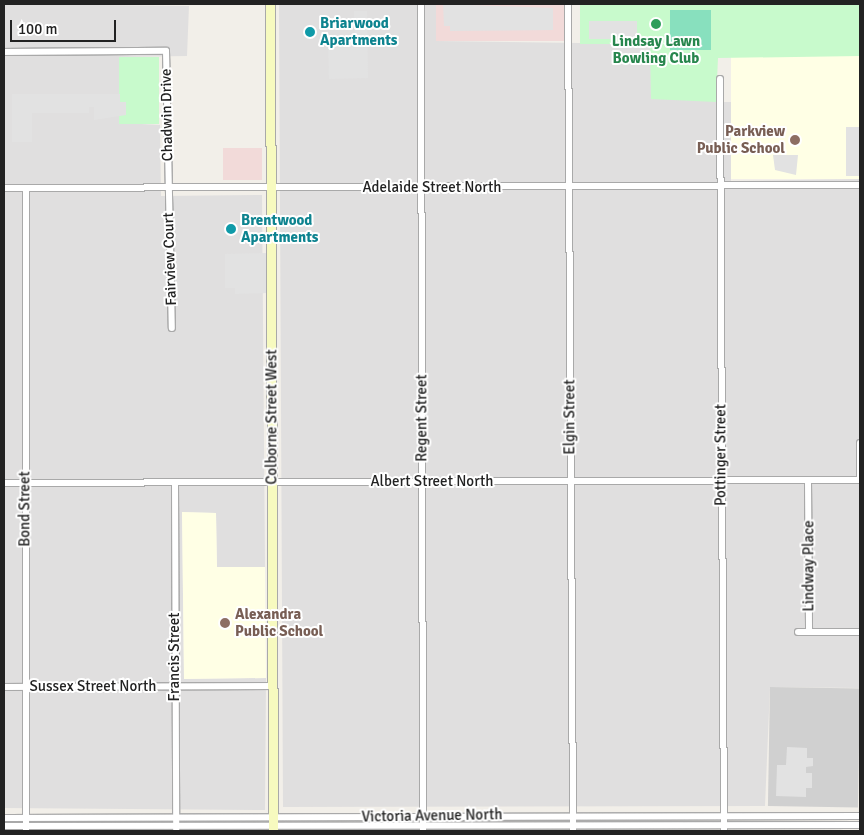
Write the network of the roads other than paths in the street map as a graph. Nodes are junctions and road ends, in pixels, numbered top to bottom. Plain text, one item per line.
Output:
1 (270, 4) edge
2 (421, 4) edge
3 (568, 4) edge
4 (4, 52) edge
5 (720, 79) dead end
6 (860, 185) edge
7 (721, 187) junction
8 (4, 188) edge
9 (26, 188) junction
10 (422, 188) junction
11 (569, 188) junction
12 (168, 190) junction
13 (271, 190) junction
14 (172, 328) dead end
15 (860, 442) edge
16 (272, 480) junction
17 (860, 480) edge
18 (571, 481) junction
19 (721, 481) junction
20 (808, 481) junction
21 (4, 482) edge
22 (24, 482) junction
23 (175, 482) junction
24 (422, 483) junction
25 (809, 630) junction
26 (798, 632) dead end
27 (860, 632) edge
28 (175, 686) junction
29 (273, 686) junction
30 (4, 688) edge
31 (26, 688) junction
32 (724, 816) junction
33 (860, 816) edge
34 (4, 818) edge
35 (26, 818) junction
36 (102, 818) junction
37 (422, 820) junction
38 (573, 820) junction
39 (274, 824) edge
40 (176, 825) edge
41 (860, 825) edge
42 (4, 826) edge
43 (102, 826) junction
44 (724, 828) edge
45 (26, 829) edge
46 (423, 831) edge
47 (572, 831) edge

1 - 13 main road, Colborne Street West
2 - 10 street, Regent Street
3 - 11 street, Elgin Street
4 - 12 street, Chadwin Drive
5 - 7 street, Pottinger Street
6 - 7 street, Adelaide Street North
7 - 11 street, Adelaide Street North
7 - 19 street, Pottinger Street
8 - 9 street, Adelaide Street North
9 - 12 street, Adelaide Street North
9 - 22 street, Bond Street
10 - 11 street, Adelaide Street North
10 - 13 street, Adelaide Street North
10 - 24 street, Regent Street
11 - 18 street, Elgin Street
12 - 13 street, Adelaide Street North
12 - 14 street, Fairview Court
13 - 16 main road, Colborne Street West
15 - 17 street
16 - 23 street, Albert Street North
16 - 24 street, Albert Street North
16 - 29 main road, Colborne Street West
17 - 20 street, Albert Street North
18 - 19 street, Albert Street North
18 - 24 street, Albert Street North
18 - 38 street, Elgin Street
19 - 20 street, Albert Street North
19 - 32 street, Pottinger Street
20 - 25 street, Lindway Place
21 - 22 street, Albert Street North
22 - 23 street, Albert Street North
22 - 31 street, Bond Street
23 - 28 street, Francis Street
24 - 37 street, Regent Street
25 - 26 street
25 - 27 street, Lindway Place
28 - 29 street, Sussex Street North
28 - 31 street, Sussex Street North
28 - 40 street, Francis Street
29 - 39 main road, Colborne Street West
30 - 31 street, Sussex Street North
31 - 35 street, Bond Street
32 - 33 street, Victoria Avenue North
32 - 38 street, Victoria Avenue North
32 - 44 street, Pottinger Street
34 - 35 street, Victoria Avenue North
35 - 36 street, Victoria Avenue North
35 - 45 street, Bond Street
36 - 40 street, Victoria Avenue North
36 - 43 street
37 - 38 street, Victoria Avenue North
37 - 39 street, Victoria Avenue North
37 - 46 street, Regent Street
38 - 44 street, Victoria Avenue North
38 - 47 street, Elgin Street
39 - 40 street, Victoria Avenue North
40 - 43 street, Victoria Avenue North
41 - 44 street, Victoria Avenue North
42 - 45 street, Victoria Avenue North
43 - 45 street, Victoria Avenue North

